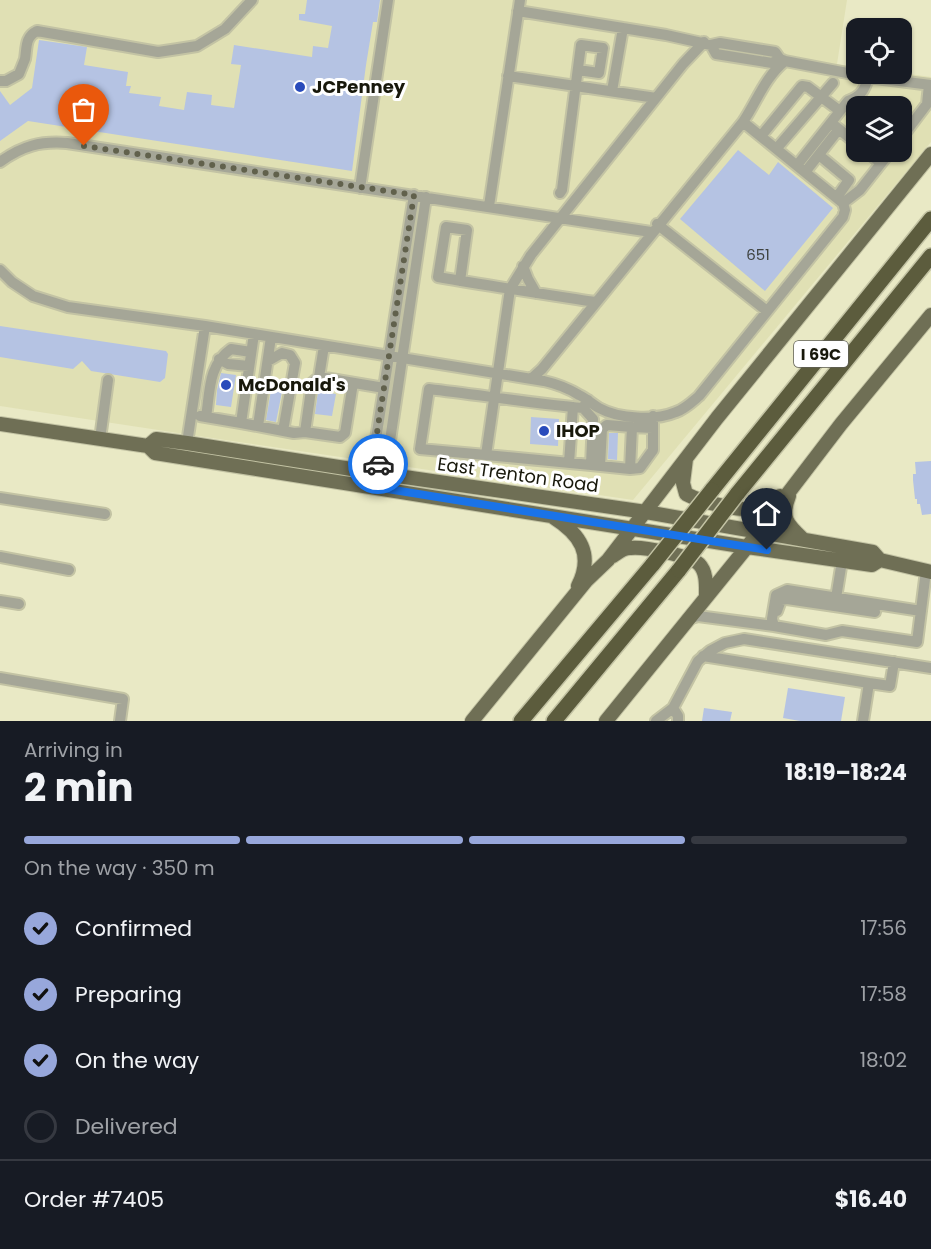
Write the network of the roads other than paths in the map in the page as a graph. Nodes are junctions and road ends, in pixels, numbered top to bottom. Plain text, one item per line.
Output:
1 (252, 0) edge
2 (388, 0) edge
3 (519, 6) edge
4 (623, 28) junction
5 (666, 35) junction
6 (707, 43) junction
7 (690, 57) junction
8 (782, 60) junction
9 (578, 70) dead end
10 (846, 73) edge
11 (508, 75) junction
12 (0, 81) edge
13 (833, 83) dead end
14 (912, 83) edge
15 (866, 84) edge
16 (930, 85) edge
17 (576, 86) junction
18 (612, 92) junction
19 (821, 97) junction
20 (656, 98) junction
21 (840, 111) junction
22 (742, 122) junction
23 (912, 124) edge
24 (835, 126) junction
25 (846, 135) edge
26 (761, 136) junction
27 (777, 148) junction
28 (931, 154) edge
29 (819, 155) junction
30 (0, 162) edge
31 (881, 163) edge
32 (802, 168) junction
33 (360, 188) junction
34 (560, 193) dead end
35 (414, 195) junction
36 (426, 197) junction
37 (578, 197) junction
38 (840, 200) junction
39 (489, 206) junction
40 (562, 218) junction
41 (931, 219) edge
42 (587, 222) junction
43 (654, 228) junction
44 (931, 256) edge
45 (931, 265) edge
46 (524, 266) junction
47 (0, 270) edge
48 (460, 280) junction
49 (911, 281) junction
50 (510, 288) junction
51 (536, 293) junction
52 (595, 302) junction
53 (767, 311) junction
54 (931, 315) edge
55 (205, 326) junction
56 (254, 334) junction
57 (276, 338) junction
58 (324, 346) junction
59 (251, 352) junction
60 (282, 353) junction
61 (389, 357) junction
62 (402, 358) junction
63 (219, 359) junction
64 (268, 361) junction
65 (247, 366) junction
66 (496, 374) junction
67 (319, 377) junction
68 (531, 379) junction
69 (108, 381) dead end
70 (353, 383) junction
71 (384, 388) junction
72 (494, 397) junction
73 (581, 405) junction
74 (191, 415) junction
75 (206, 417) junction
76 (653, 422) junction
77 (241, 423) junction
78 (0, 424) edge
79 (258, 426) junction
80 (632, 427) junction
81 (284, 431) junction
82 (304, 432) junction
83 (100, 439) junction
84 (187, 443) junction
85 (148, 446) junction
86 (486, 455) junction
87 (686, 458) junction
88 (569, 463) junction
89 (595, 466) junction
90 (630, 469) junction
91 (377, 475) junction
92 (792, 488) junction
93 (0, 498) edge
94 (646, 512) junction
95 (105, 514) dead end
96 (549, 514) junction
97 (633, 528) junction
98 (758, 533) junction
99 (804, 540) junction
100 (747, 548) junction
101 (0, 557) edge
102 (608, 560) junction
103 (880, 560) junction
104 (842, 561) junction
105 (69, 570) dead end
106 (929, 571) edge
107 (706, 596) junction
108 (836, 598) junction
109 (571, 600) junction
110 (0, 601) edge
111 (19, 604) dead end
112 (876, 608) junction
113 (921, 611) junction
114 (687, 619) junction
115 (774, 626) junction
116 (842, 631) junction
117 (872, 635) junction
118 (703, 656) junction
119 (894, 662) junction
120 (931, 668) edge
121 (0, 678) edge
122 (869, 683) junction
123 (673, 708) junction
124 (120, 721) edge
125 (472, 721) edge
126 (521, 721) edge
127 (554, 721) edge
128 (606, 721) edge
129 (656, 721) edge
130 (678, 721) edge
131 (863, 721) edge

1 - 12 street
2 - 33 street
3 - 4 street
3 - 11 street
4 - 5 street
4 - 18 street
5 - 6 street
5 - 7 street
6 - 7 street
6 - 8 street
7 - 20 street
8 - 10 street
8 - 22 street
9 - 17 street
11 - 17 street
11 - 39 street
13 - 19 street
14 - 16 street
15 - 21 street
16 - 23 street
17 - 18 street
17 - 34 street
18 - 20 street
19 - 21 street
19 - 26 street
19 - 27 street
20 - 37 street
21 - 24 street
22 - 26 street
22 - 43 street
24 - 25 street
24 - 29 street
24 - 32 street
26 - 27 street
27 - 32 street
28 - 87 main road
29 - 32 street
29 - 38 street
30 - 33 street
31 - 38 street
32 - 38 street
33 - 35 street
35 - 36 street
35 - 61 street
36 - 39 street
36 - 62 street
37 - 40 street
37 - 42 street
38 - 53 street
39 - 40 street
40 - 42 street
40 - 46 street
41 - 126 highway, I 69C, bridge
42 - 43 street
43 - 52 street
43 - 53 street
44 - 49 highway, I 69C
45 - 49 highway
46 - 50 street
46 - 51 street
47 - 55 street
48 - 48 street
48 - 50 street
49 - 127 highway, I 69C, bridge
50 - 51 street
50 - 66 street
51 - 52 street
52 - 68 street
53 - 76 street
54 - 92 main road
55 - 56 street
55 - 74 street
56 - 57 street
56 - 59 street
57 - 58 street
57 - 60 street
57 - 64 street
58 - 61 street
58 - 67 street
59 - 63 street
59 - 65 street
60 - 64 street
60 - 81 street
61 - 62 street
61 - 71 street
62 - 66 street
62 - 91 street
63 - 65 street
63 - 75 street
64 - 79 street
65 - 77 street
66 - 68 street
66 - 72 street
67 - 70 street
67 - 82 street
68 - 73 street
69 - 83 street
70 - 71 street
70 - 82 street
71 - 91 street
72 - 73 street
72 - 86 street
72 - 86 street
73 - 76 street
73 - 88 street
73 - 89 street
74 - 75 street
74 - 84 street
75 - 77 street
76 - 80 street
76 - 90 street
77 - 79 street
78 - 83 main road, East Trenton Road
79 - 81 street
80 - 89 street
80 - 90 street
81 - 82 street
83 - 85 main road, East Trenton Road
84 - 85 main road, East Trenton Road
84 - 91 main road, East Trenton Road
85 - 91 main road, East Trenton Road
86 - 88 street
87 - 92 main road
87 - 94 main road
88 - 89 street
89 - 90 street
91 - 94 main road, East Trenton Road
91 - 96 main road, East Trenton Road
92 - 98 main road
92 - 99 main road
93 - 95 street
94 - 97 main road
94 - 98 main road, East Trenton Road
96 - 97 main road, East Trenton Road
96 - 109 main road
97 - 100 main road, East Trenton Road
97 - 102 main road
98 - 99 main road, East Trenton Road
98 - 100 main road
99 - 103 main road, East Trenton Road
100 - 104 main road, East Trenton Road
100 - 107 main road
101 - 105 street
102 - 107 main road
102 - 109 main road
103 - 104 main road, East Trenton Road
103 - 106 main road, East Trenton Road
104 - 108 street
106 - 113 street
107 - 114 main road
108 - 112 street
108 - 115 street
109 - 125 main road
110 - 111 street
112 - 113 street
112 - 116 street
112 - 117 street
113 - 117 street
114 - 115 street
114 - 128 main road
115 - 116 street
116 - 117 street
118 - 119 street
118 - 122 street
118 - 123 street
119 - 120 street
119 - 122 street
121 - 124 street
122 - 131 street
123 - 129 street
123 - 130 street

